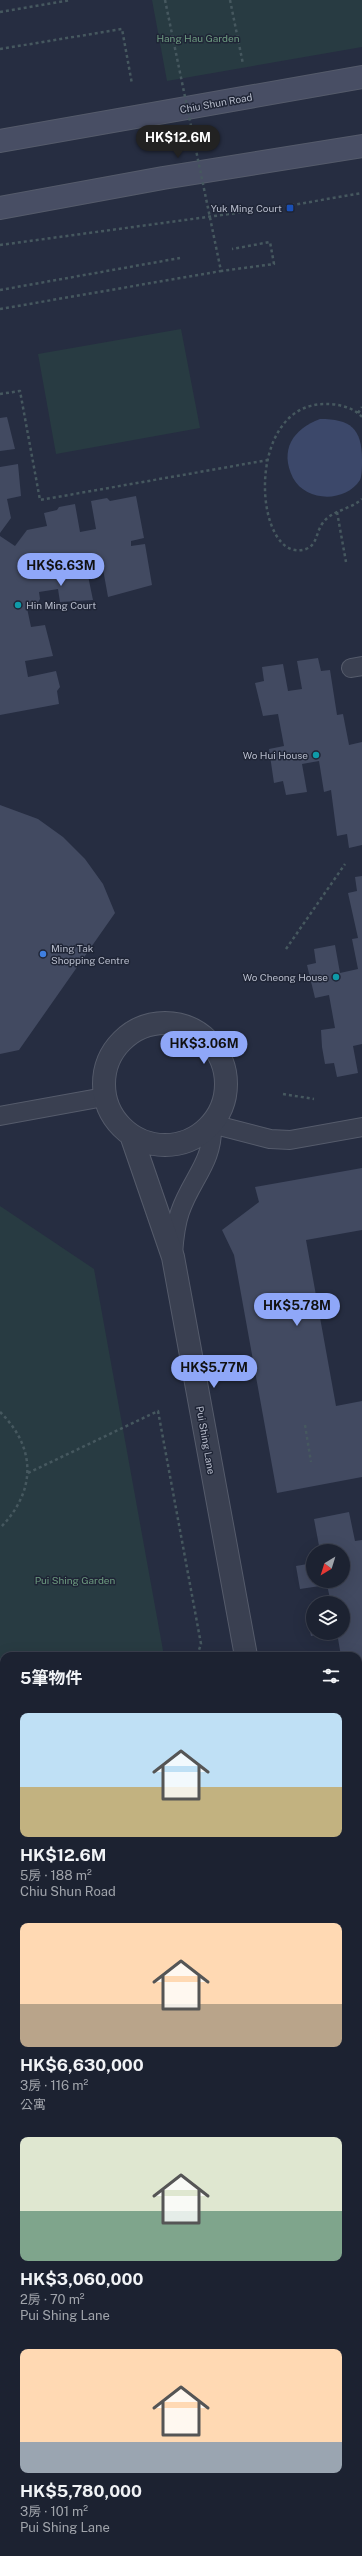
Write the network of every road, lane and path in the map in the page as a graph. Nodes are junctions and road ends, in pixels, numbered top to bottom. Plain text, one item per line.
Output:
1 (71, 0) edge
2 (165, 0) edge
3 (230, 0) edge
4 (0, 12) edge
5 (0, 49) edge
6 (362, 77) edge
7 (249, 97) junction
8 (138, 116) junction
9 (0, 141) edge
10 (362, 146) edge
11 (362, 193) edge
12 (0, 208) edge
13 (0, 245) edge
14 (232, 249) dead end
15 (180, 258) dead end
16 (221, 271) junction
17 (0, 290) edge
18 (0, 309) edge
19 (0, 394) edge
20 (362, 408) edge
21 (358, 413) junction
22 (362, 417) edge
23 (268, 460) junction
24 (362, 499) edge
25 (337, 512) junction
26 (346, 562) dead end
27 (345, 864) dead end
28 (286, 949) dead end
29 (283, 1094) dead end
30 (104, 1097) junction
31 (314, 1099) dead end
32 (0, 1116) edge
33 (212, 1124) junction
34 (362, 1127) edge
35 (131, 1135) junction
36 (173, 1257) junction
37 (0, 1412) edge
38 (305, 1425) dead end
39 (311, 1462) dead end
40 (28, 1473) junction
41 (0, 1528) edge
42 (198, 1652) edge
43 (245, 1652) edge

1 - 4 path
2 - 16 path, bridge
3 - 7 path
5 - 8 path
6 - 7 main road, Chiu Shun Road
7 - 8 main road, Chiu Shun Road
8 - 9 main road, Chiu Shun Road
10 - 12 main road
11 - 13 path
14 - 16 path, bridge
15 - 17 path
16 - 18 path
19 - 23 path
20 - 21 path
21 - 22 path
21 - 23 path
23 - 25 path
24 - 25 path
25 - 26 path
27 - 28 path
29 - 31 path
30 - 32 lane
30 - 33 street, Pui Shing Lane
30 - 35 street, Pui Shing Lane
33 - 34 lane
33 - 35 street, Pui Shing Lane
33 - 36 lane
35 - 36 street, Pui Shing Lane
36 - 43 street, Pui Shing Lane
37 - 40 path
38 - 39 path
40 - 41 path
40 - 42 path

